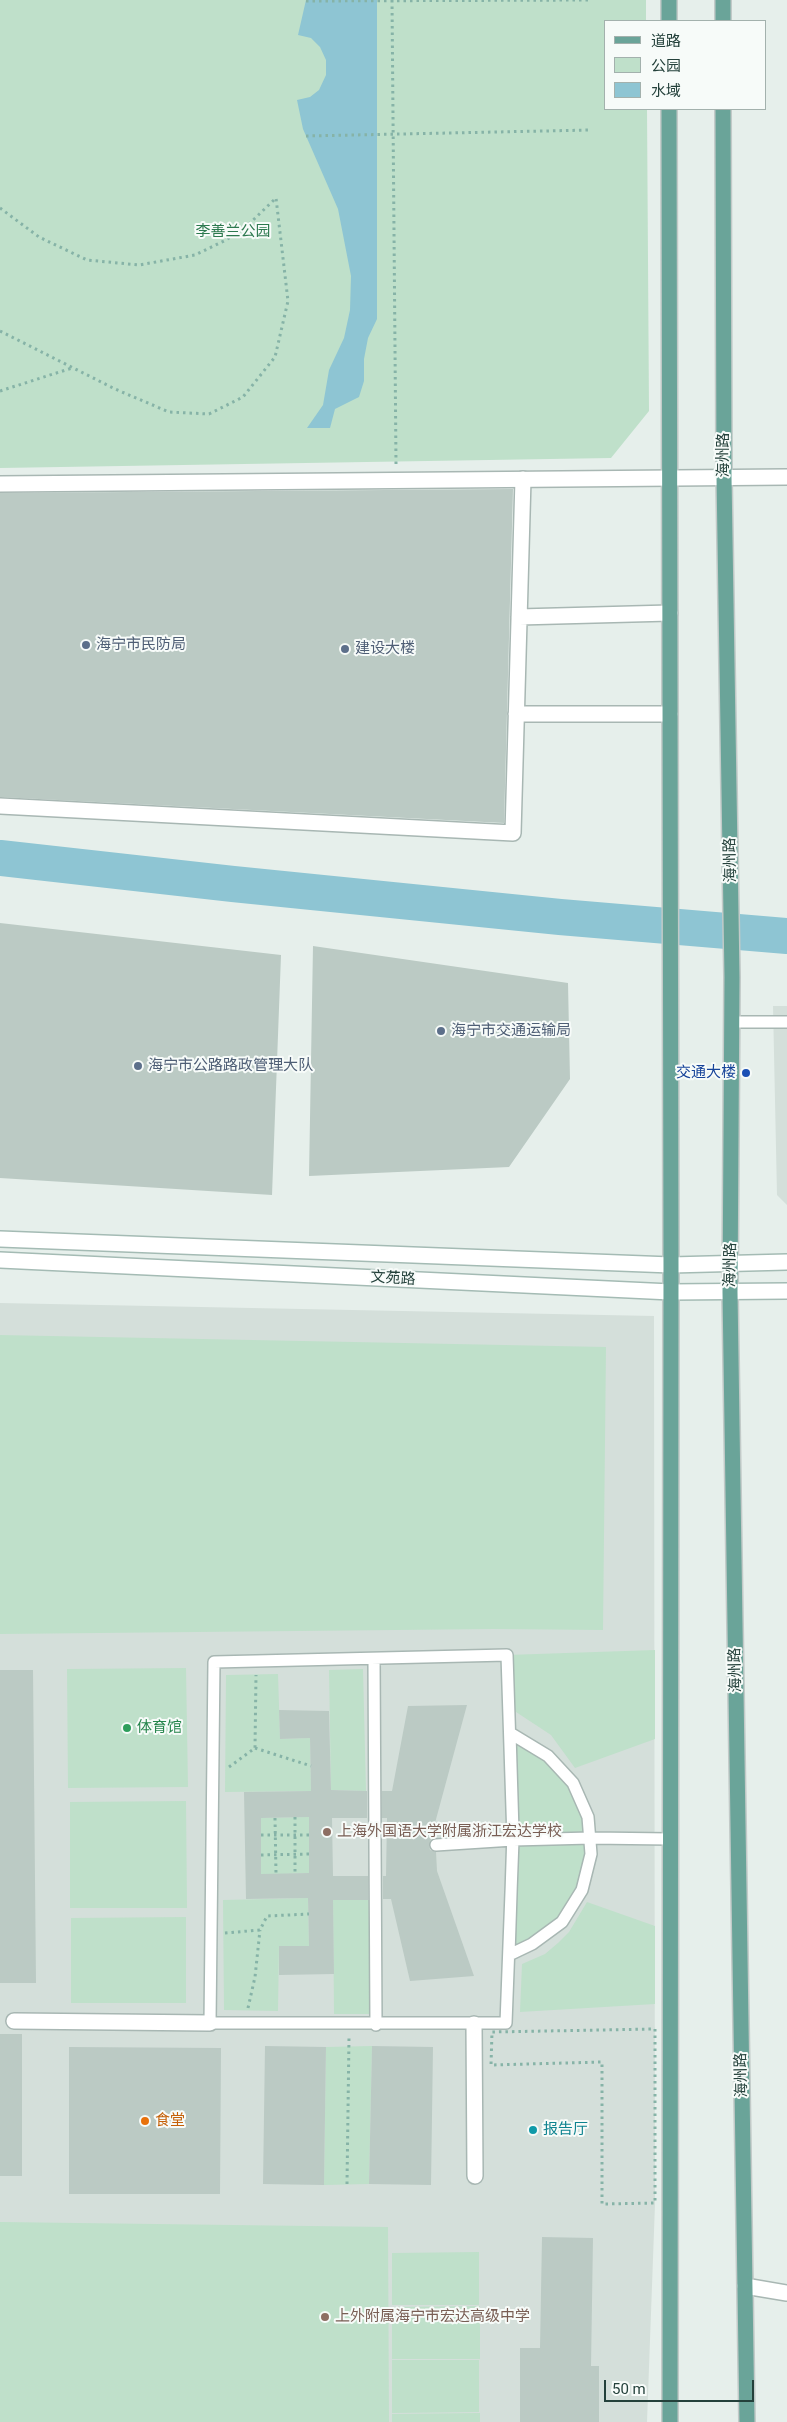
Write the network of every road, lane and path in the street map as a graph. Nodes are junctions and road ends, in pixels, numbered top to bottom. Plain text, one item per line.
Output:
1 (391, 0) edge
2 (592, 0) edge
3 (669, 0) edge
4 (723, 0) edge
5 (306, 1) edge
6 (669, 20) edge
7 (723, 20) edge
8 (669, 110) edge
9 (723, 110) edge
10 (591, 130) dead end
11 (392, 135) junction
12 (306, 136) dead end
13 (0, 208) edge
14 (0, 330) edge
15 (73, 368) junction
16 (0, 391) edge
17 (724, 477) junction
18 (787, 477) edge
19 (670, 478) junction
20 (523, 479) junction
21 (396, 480) junction
22 (0, 484) edge
23 (670, 613) junction
24 (519, 617) junction
25 (516, 714) junction
26 (670, 714) junction
27 (0, 806) edge
28 (732, 1022) junction
29 (787, 1022) edge
30 (0, 1239) edge
31 (0, 1260) edge
32 (732, 1262) junction
33 (787, 1262) edge
34 (671, 1265) junction
35 (787, 1291) edge
36 (671, 1292) junction
37 (730, 1292) junction
38 (374, 1658) junction
39 (256, 1662) junction
40 (510, 1733) junction
41 (256, 1748) junction
42 (311, 1766) dead end
43 (212, 1780) junction
44 (295, 1817) dead end
45 (275, 1818) dead end
46 (261, 1835) dead end
47 (309, 1835) dead end
48 (591, 1838) junction
49 (670, 1839) junction
50 (513, 1840) junction
51 (436, 1845) dead end
52 (309, 1854) dead end
53 (261, 1855) dead end
54 (512, 1860) junction
55 (276, 1874) dead end
56 (295, 1874) dead end
57 (309, 1914) dead end
58 (260, 1930) junction
59 (211, 1934) junction
60 (14, 2021) dead end
61 (210, 2023) junction
62 (245, 2023) junction
63 (349, 2024) junction
64 (474, 2024) junction
65 (376, 2025) junction
66 (655, 2029) joint
67 (475, 2176) dead end
68 (348, 2184) dead end
69 (745, 2286) junction
70 (787, 2292) edge
71 (670, 2422) edge
72 (747, 2422) edge

1 - 2 path
1 - 5 path
1 - 11 path
3 - 6 main road
4 - 7 main road
8 - 19 main road
9 - 17 main road, 海州路
10 - 11 path
11 - 12 path
11 - 21 path
13 - 15 path
14 - 15 path
15 - 16 path
17 - 18 street
17 - 19 street
17 - 28 main road, 海州路
19 - 20 street
19 - 23 main road
20 - 21 street
20 - 24 street
21 - 22 street
23 - 24 street
23 - 26 main road
24 - 25 street
25 - 26 street
25 - 27 street
26 - 34 main road
28 - 29 lane
28 - 32 main road, 海州路
30 - 34 street, 文苑路
31 - 36 street, 文苑路
32 - 33 street, 文苑路
32 - 34 street, 文苑路
32 - 37 main road, 海州路
34 - 36 main road
35 - 37 street, 文苑路
36 - 37 street, 文苑路
36 - 49 main road
37 - 69 main road, 海州路
38 - 39 lane
38 - 40 lane
38 - 65 lane
39 - 41 path
39 - 43 lane
40 - 48 lane
40 - 50 lane
41 - 42 path
41 - 43 path
43 - 59 lane
44 - 56 path
45 - 55 path
46 - 47 path
48 - 49 lane
48 - 50 lane
48 - 54 lane
49 - 71 main road
50 - 51 lane
50 - 54 lane
52 - 53 path
54 - 64 lane
57 - 58 path
58 - 59 path
58 - 62 path
59 - 61 lane
60 - 61 street
61 - 62 lane
62 - 63 lane
63 - 65 lane
63 - 68 path
64 - 65 lane
64 - 67 street
66 - 66 path
69 - 70 street
69 - 72 main road, 海州路

